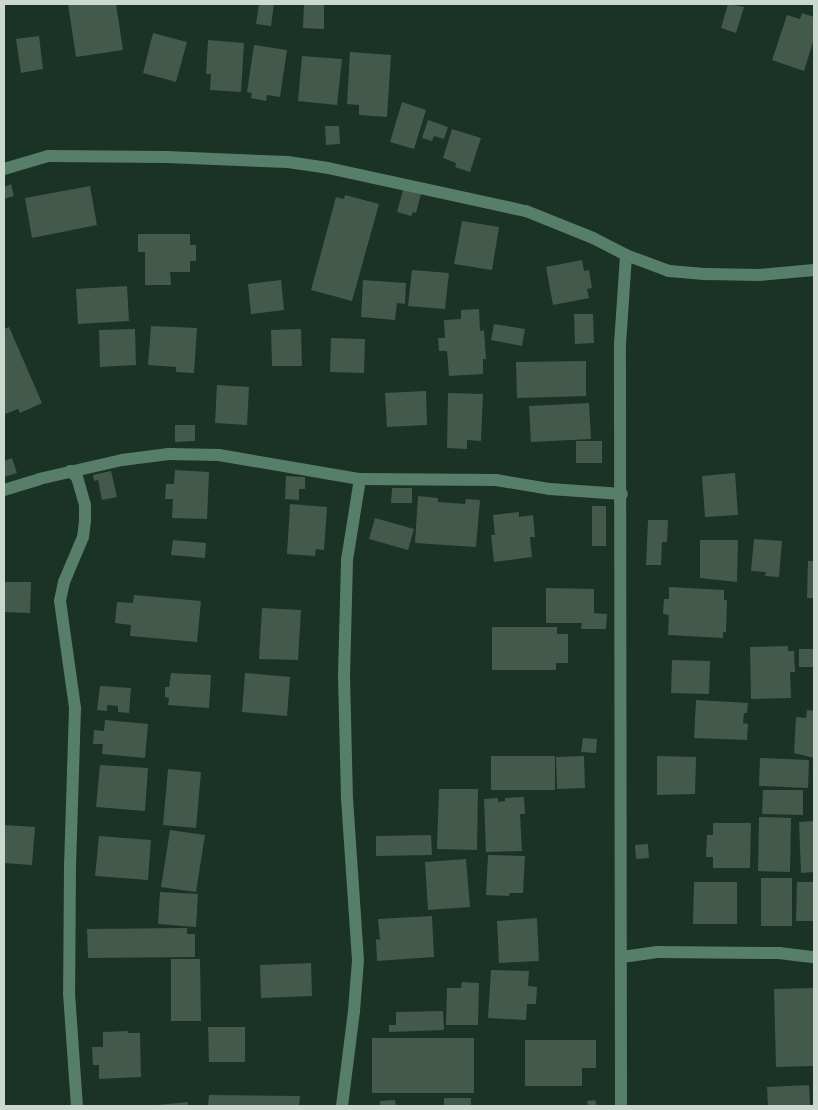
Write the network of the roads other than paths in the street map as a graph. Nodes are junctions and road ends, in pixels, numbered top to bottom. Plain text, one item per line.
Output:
1 (4, 169) edge
2 (626, 255) junction
3 (814, 270) edge
4 (70, 471) junction
5 (360, 478) junction
6 (4, 490) edge
7 (622, 494) junction
8 (622, 957) junction
9 (814, 957) edge
10 (77, 1106) edge
11 (342, 1106) edge
12 (621, 1106) edge

1 - 2 street
2 - 3 street
2 - 7 street
4 - 5 street
4 - 6 street
4 - 10 street
5 - 7 street
5 - 11 street
7 - 8 street
8 - 9 street
8 - 12 street

